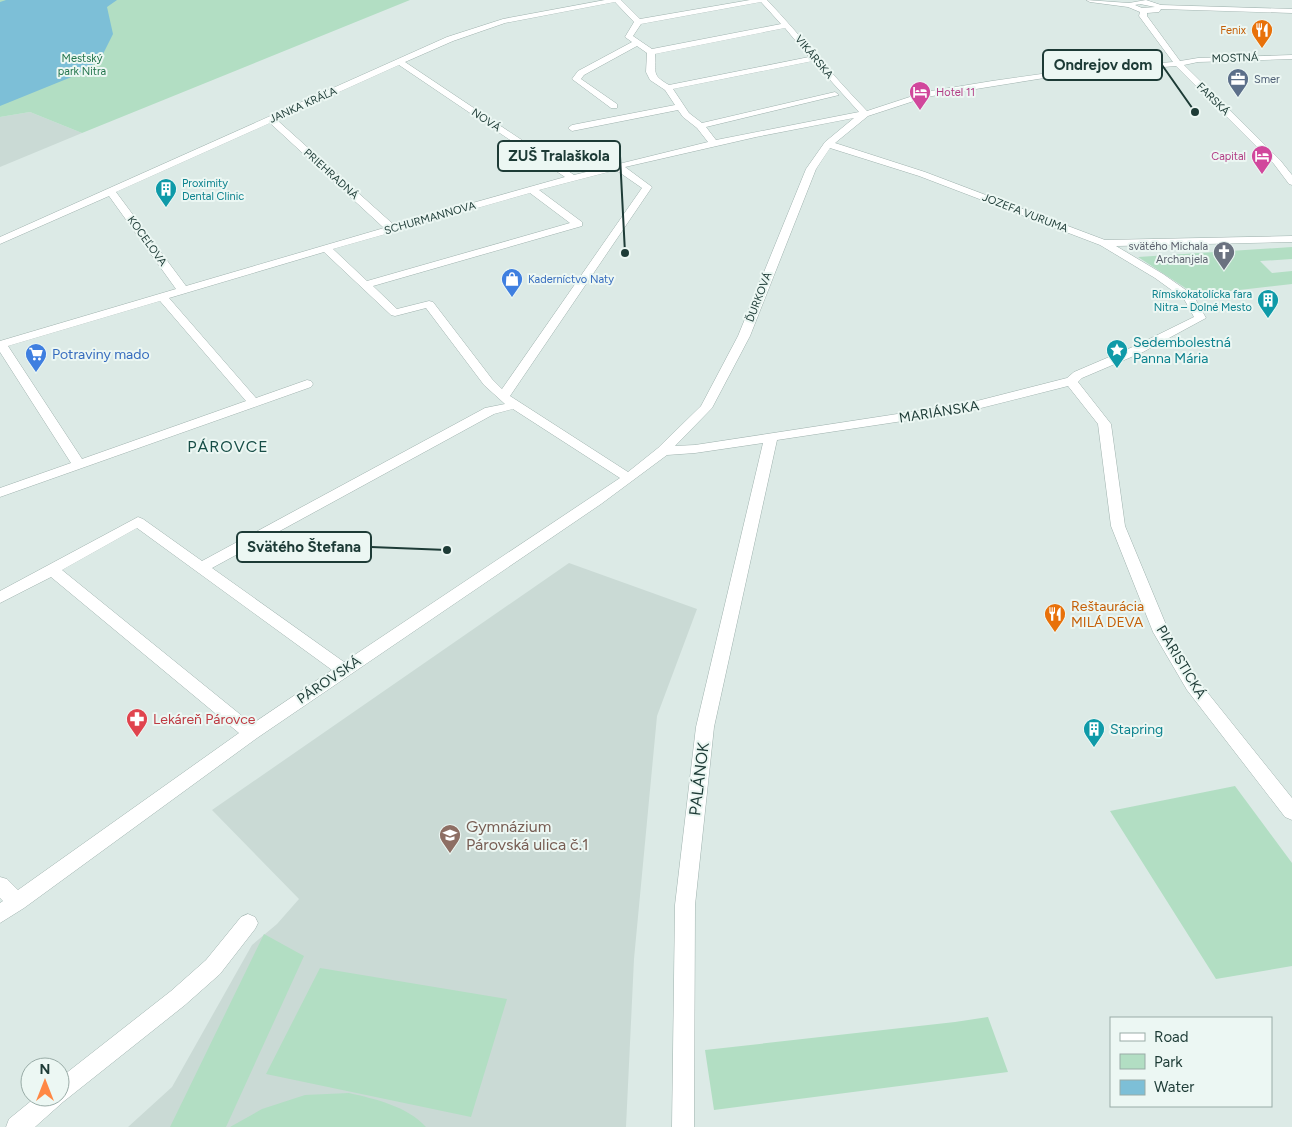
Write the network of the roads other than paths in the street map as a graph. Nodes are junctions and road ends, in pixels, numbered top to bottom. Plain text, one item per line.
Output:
1 (617, 0) edge
2 (762, 0) edge
3 (1090, 0) edge
4 (1148, 4) edge
5 (1292, 10) edge
6 (638, 22) junction
7 (788, 25) junction
8 (636, 43) junction
9 (651, 52) junction
10 (1292, 57) edge
11 (815, 58) junction
12 (400, 62) junction
13 (1178, 64) junction
14 (668, 88) junction
15 (835, 95) dead end
16 (614, 106) dead end
17 (679, 107) junction
18 (865, 114) junction
19 (271, 119) junction
20 (812, 122) junction
21 (700, 126) junction
22 (572, 128) dead end
23 (841, 133) junction
24 (714, 144) junction
25 (828, 144) junction
26 (618, 167) junction
27 (573, 178) junction
28 (1292, 182) edge
29 (532, 189) junction
30 (110, 191) junction
31 (392, 229) junction
32 (1292, 239) edge
33 (0, 241) edge
34 (1104, 243) junction
35 (326, 247) junction
36 (365, 285) junction
37 (183, 290) junction
38 (162, 296) junction
39 (1200, 318) joint
40 (1, 344) edge
41 (1071, 382) junction
42 (307, 384) dead end
43 (509, 401) junction
44 (253, 402) junction
45 (771, 438) junction
46 (662, 451) junction
47 (79, 465) junction
48 (629, 478) junction
49 (0, 493) edge
50 (202, 567) junction
51 (51, 569) junction
52 (0, 598) edge
53 (343, 670) junction
54 (251, 733) junction
55 (1292, 812) edge
56 (0, 885) edge
57 (17, 902) junction
58 (0, 914) edge
59 (248, 923) dead end
60 (70, 1084) edge
61 (42, 1107) edge
62 (17, 1127) edge
63 (683, 1127) edge

1 - 6 street
1 - 12 street, JANKA KRÁĽA
2 - 6 street
2 - 7 street, VIKÁRSKA
3 - 4 street
4 - 5 street
4 - 13 street, FARSKÁ
6 - 8 street
7 - 9 street
7 - 11 street, VIKÁRSKA
8 - 9 street
8 - 16 street
9 - 14 street
10 - 13 street, MOSTNÁ
11 - 14 street
11 - 18 street, VIKÁRSKA
12 - 19 street, JANKA KRÁĽA
12 - 27 street, NOVÁ
13 - 18 street, ĎURKOVÁ
13 - 28 street, FARSKÁ
14 - 17 street
15 - 21 street
17 - 21 street
17 - 22 street
18 - 20 street, SCHURMANNOVA
18 - 23 street, ĎURKOVÁ
19 - 30 street, JANKA KRÁĽA
19 - 31 street, PRIEHRADNÁ
20 - 23 street
20 - 24 street, SCHURMANNOVA
21 - 24 street
23 - 25 street, ĎURKOVÁ
24 - 26 street, SCHURMANNOVA
25 - 34 street, JOZEFA VURUMA
25 - 46 street, ĎURKOVÁ
26 - 27 street, SCHURMANNOVA
26 - 43 street
27 - 29 street, SCHURMANNOVA
29 - 31 street, SCHURMANNOVA
29 - 36 street
30 - 33 street, JANKA KRÁĽA
30 - 37 street, KOCEĽOVA
31 - 35 street, SCHURMANNOVA
32 - 34 street
34 - 39 street, JOZEFA VURUMA
35 - 36 street
35 - 37 street, SCHURMANNOVA
36 - 43 street
37 - 38 street, SCHURMANNOVA
38 - 40 street, SCHURMANNOVA
38 - 44 street
39 - 41 street, MARIÁNSKA
40 - 47 street
41 - 45 street, MARIÁNSKA
41 - 55 street, PIARISTICKÁ
42 - 44 street
43 - 48 street
43 - 50 street
44 - 47 street
45 - 46 street, MARIÁNSKA
45 - 63 street, PALÁNOK
46 - 48 street, PÁROVSKÁ
47 - 49 street
48 - 53 street, PÁROVSKÁ
50 - 51 street
50 - 53 street
51 - 52 street
51 - 54 street
53 - 54 street, PÁROVSKÁ
54 - 57 street, PÁROVSKÁ
56 - 57 street
57 - 58 street, PÁROVSKÁ
59 - 60 street
61 - 62 street

